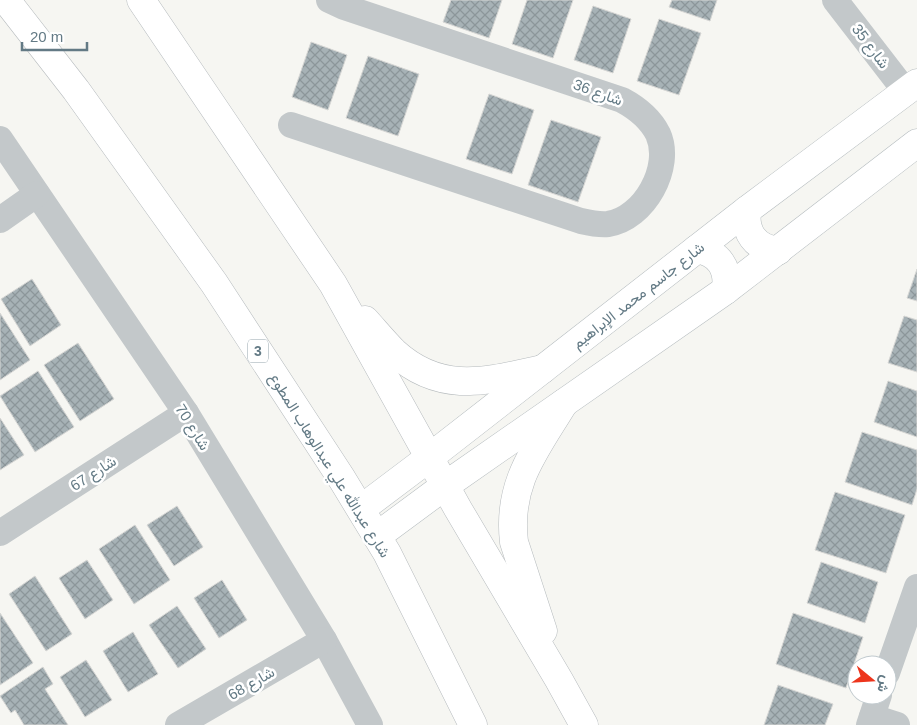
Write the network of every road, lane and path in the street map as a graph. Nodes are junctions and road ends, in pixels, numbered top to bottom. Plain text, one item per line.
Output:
1 (6, 0) edge
2 (140, 0) edge
3 (329, 0) edge
4 (835, 0) edge
5 (911, 88) edge
6 (291, 125) dead end
7 (0, 139) edge
8 (917, 143) edge
9 (37, 194) junction
10 (747, 210) junction
11 (0, 220) edge
12 (697, 249) junction
13 (778, 251) junction
14 (333, 284) junction
15 (726, 290) junction
16 (543, 369) junction
17 (564, 403) junction
18 (186, 413) junction
19 (430, 457) junction
20 (446, 485) junction
21 (361, 508) junction
22 (0, 533) edge
23 (377, 536) junction
24 (917, 586) edge
25 (324, 640) junction
26 (893, 655) edge
27 (559, 680) junction
28 (873, 712) edge
29 (178, 725) edge
30 (370, 725) edge
31 (474, 725) edge
32 (584, 725) edge
33 (897, 725) edge

1 - 21 main road, شارع عبدالله علي عبدالوهاب المطوع / 3
2 - 14 main road
3 - 6 street, شارع 36
4 - 5 street, شارع 35
5 - 10 main road, شارع جاسم محمد الإبراهيم
7 - 9 street, شارع 70
8 - 13 main road
9 - 11 street
9 - 18 street, شارع 70
10 - 12 main road, شارع جاسم محمد الإبراهيم
10 - 13 main road
12 - 15 main road
12 - 16 main road, شارع جاسم محمد الإبراهيم
13 - 15 main road
14 - 16 main road
14 - 19 main road
15 - 17 main road
16 - 19 main road, شارع جاسم محمد الإبراهيم
17 - 20 main road
17 - 27 main road
18 - 22 street, شارع 67
18 - 25 street, شارع 70
19 - 20 main road
19 - 21 main road, شارع جاسم محمد الإبراهيم
20 - 23 main road
20 - 27 main road
21 - 23 main road, شارع عبدالله علي عبدالوهاب المطوع / 3
23 - 31 main road, شارع عبدالله علي عبدالوهاب المطوع / 3
24 - 26 street
25 - 29 street, شارع 68
25 - 30 street, شارع 70
27 - 32 main road
28 - 33 street

